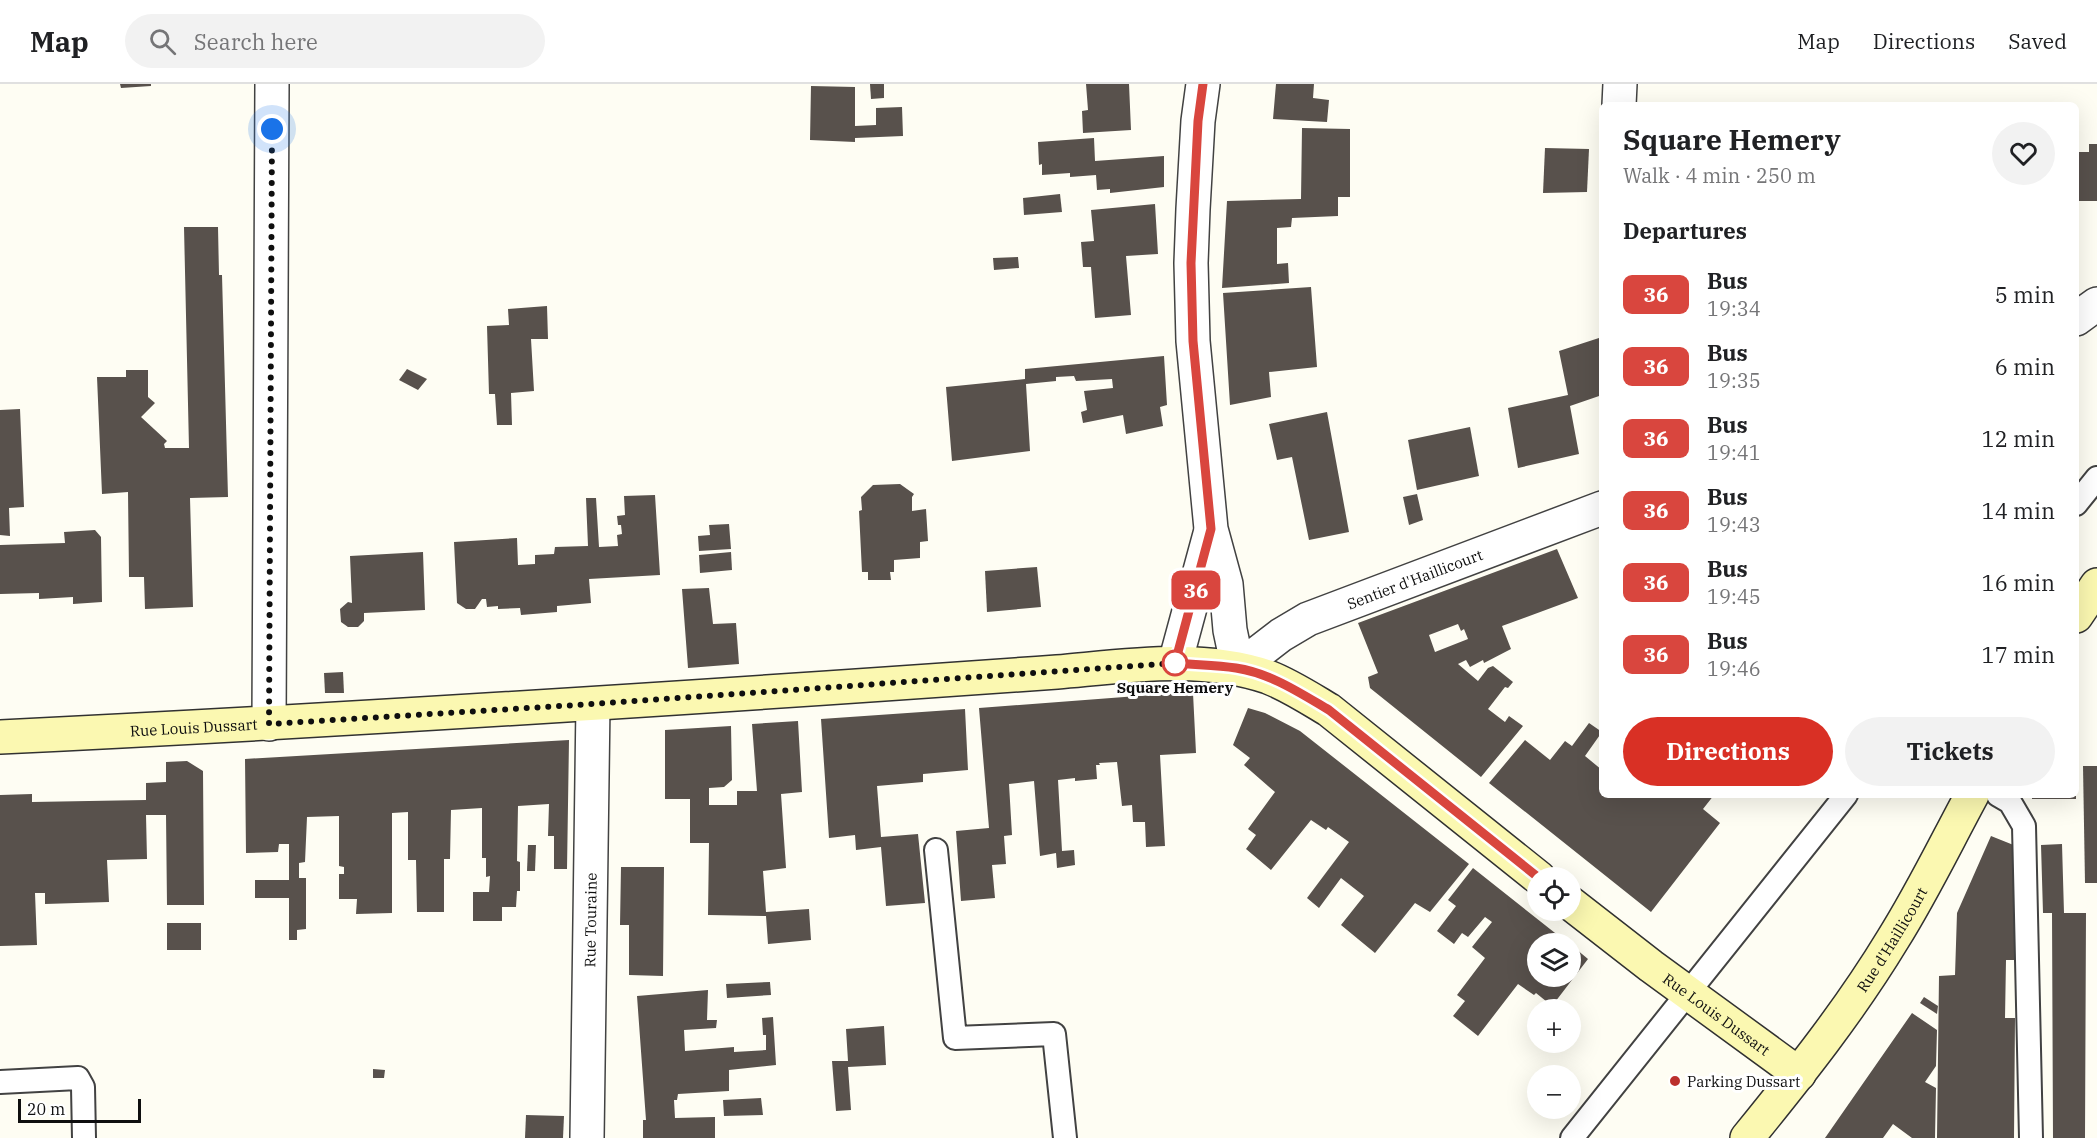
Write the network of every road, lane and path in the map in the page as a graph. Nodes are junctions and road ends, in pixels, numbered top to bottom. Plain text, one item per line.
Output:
1 (272, 84) edge
2 (1203, 84) edge
3 (1620, 84) edge
4 (1619, 102) edge
5 (2097, 304) edge
6 (2079, 317) edge
7 (2097, 478) edge
8 (2079, 500) edge
9 (1599, 509) edge
10 (1211, 529) junction
11 (1175, 663) junction
12 (1238, 668) junction
13 (593, 704) junction
14 (269, 724) junction
15 (0, 737) edge
16 (1844, 798) edge
17 (1970, 798) edge
18 (2003, 798) edge
19 (936, 850) dead end
20 (1527, 868) edge
21 (1581, 911) edge
22 (1687, 993) junction
23 (1799, 1074) junction
24 (0, 1082) edge
25 (84, 1138) edge
26 (587, 1138) edge
27 (1065, 1138) edge
28 (1572, 1138) edge
29 (1747, 1138) edge
30 (2031, 1138) edge

1 - 14 street
2 - 10 street
3 - 4 street
5 - 6 street
7 - 8 lane
9 - 12 street, Sentier d'Haillicourt
10 - 11 street
10 - 12 street
11 - 12 street, Rue Louis Dussart
11 - 13 street, Rue Louis Dussart
12 - 20 street, Rue Louis Dussart
13 - 14 street, Rue Louis Dussart
13 - 26 street, Rue Touraine
14 - 15 street, Rue Louis Dussart
16 - 22 lane
17 - 23 street, Rue d'Haillicourt
18 - 30 lane
19 - 27 lane
21 - 22 street, Rue Louis Dussart
22 - 23 street, Rue Louis Dussart
22 - 28 lane
23 - 29 street
24 - 25 lane

